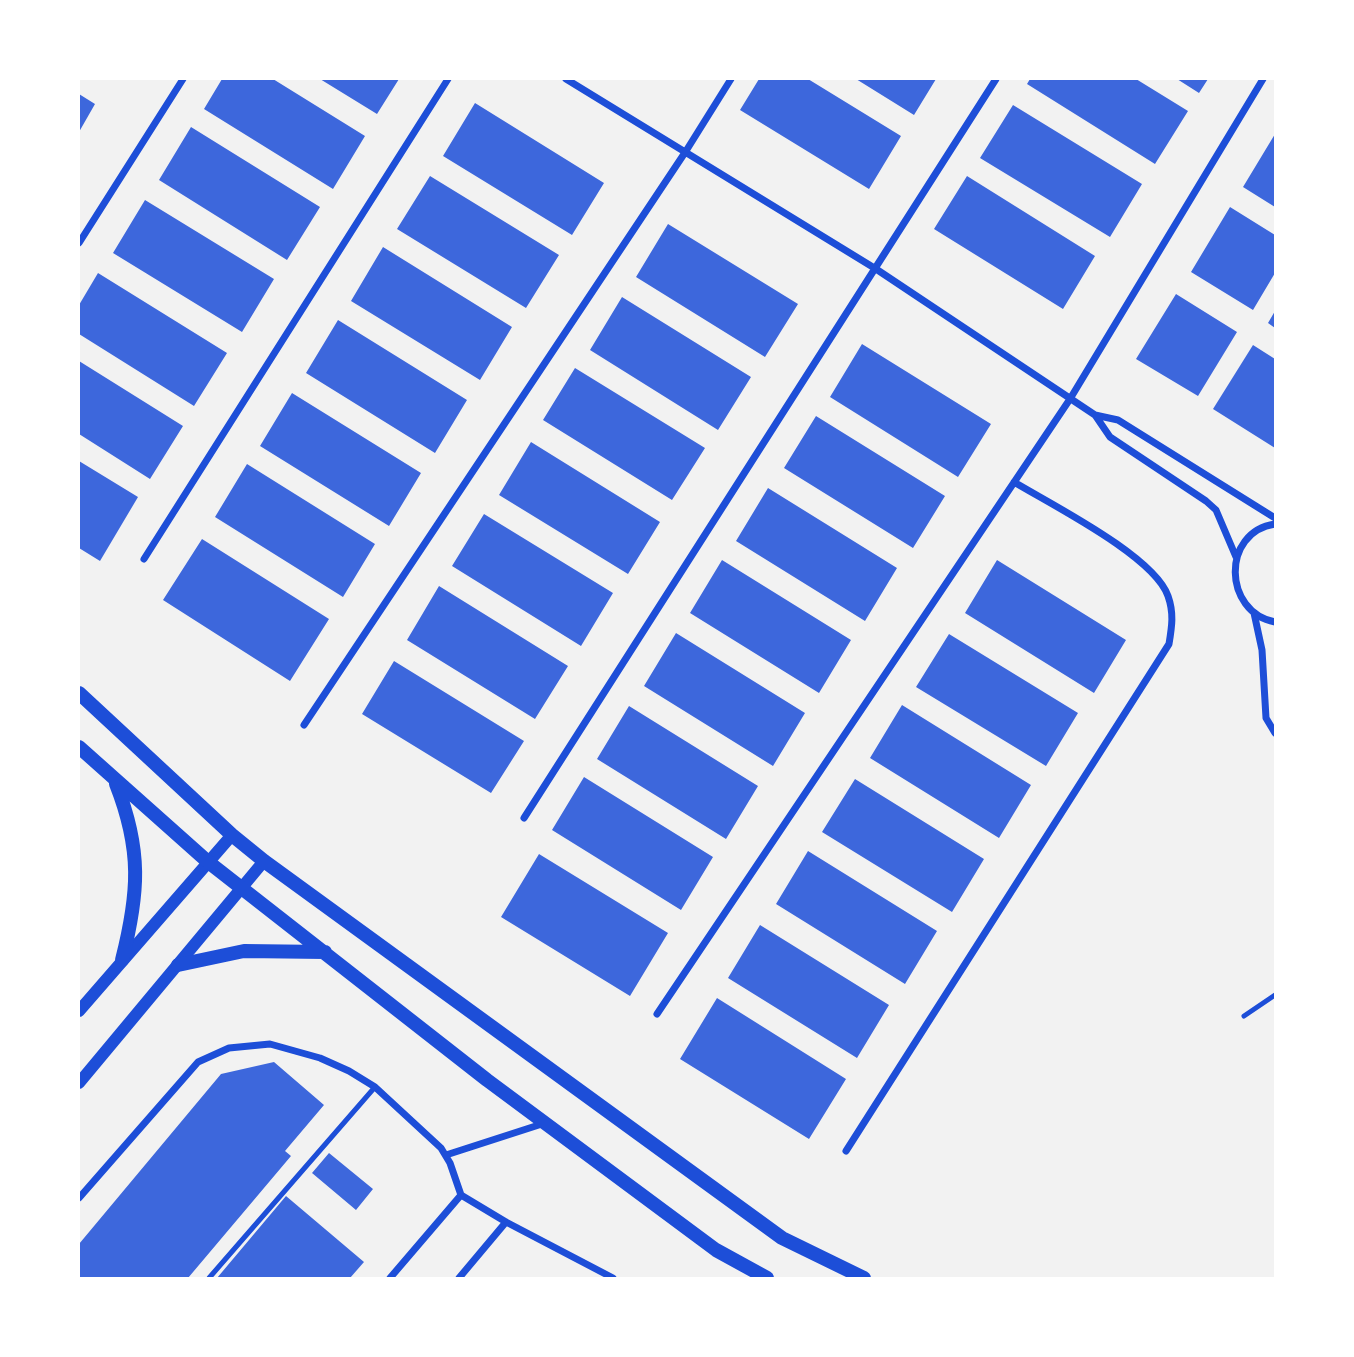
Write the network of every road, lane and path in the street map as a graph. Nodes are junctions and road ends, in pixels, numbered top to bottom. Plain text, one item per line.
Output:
1 (183, 79) edge
2 (448, 79) edge
3 (566, 79) edge
4 (731, 79) edge
5 (996, 79) edge
6 (1263, 79) edge
7 (686, 151) junction
8 (79, 243) edge
9 (876, 269) junction
10 (1070, 399) junction
11 (1095, 415) junction
12 (1014, 482) junction
13 (1275, 517) edge
14 (1275, 524) edge
15 (1236, 557) junction
16 (144, 559) dead end
17 (1254, 613) junction
18 (1275, 622) edge
19 (79, 693) edge
20 (304, 725) dead end
21 (1275, 733) edge
22 (79, 747) edge
23 (115, 782) junction
24 (524, 818) dead end
25 (232, 835) junction
26 (207, 861) junction
27 (264, 861) junction
28 (242, 887) junction
29 (325, 952) junction
30 (122, 960) junction
31 (177, 965) junction
32 (1275, 995) edge
33 (79, 1011) edge
34 (657, 1014) dead end
35 (1244, 1016) dead end
36 (79, 1083) edge
37 (374, 1087) junction
38 (545, 1123) junction
39 (846, 1152) dead end
40 (446, 1155) junction
41 (461, 1195) junction
42 (79, 1198) edge
43 (506, 1222) junction
44 (209, 1278) edge
45 (390, 1278) edge
46 (460, 1278) edge
47 (613, 1278) edge
48 (767, 1278) edge
49 (864, 1278) edge

1 - 8 street
2 - 16 street
3 - 7 street
4 - 7 street
5 - 9 street
6 - 10 street
7 - 9 street
7 - 20 street
9 - 10 street
9 - 24 street
10 - 11 street
10 - 12 street
11 - 13 street
11 - 15 street
12 - 34 street
12 - 39 street
14 - 15 street
15 - 17 street
17 - 18 street
17 - 21 street
19 - 25 main road
22 - 23 main road
23 - 26 main road
23 - 30 main road
25 - 26 street
25 - 27 main road
26 - 28 main road
26 - 30 street
27 - 28 street
27 - 49 main road
28 - 29 main road
28 - 31 street
29 - 31 main road
29 - 38 main road
30 - 33 street
31 - 36 street
32 - 35 lane
37 - 40 street
37 - 42 street
37 - 44 lane
38 - 40 street
38 - 48 main road
40 - 41 street
41 - 43 street
41 - 45 street
43 - 46 street
43 - 47 street

